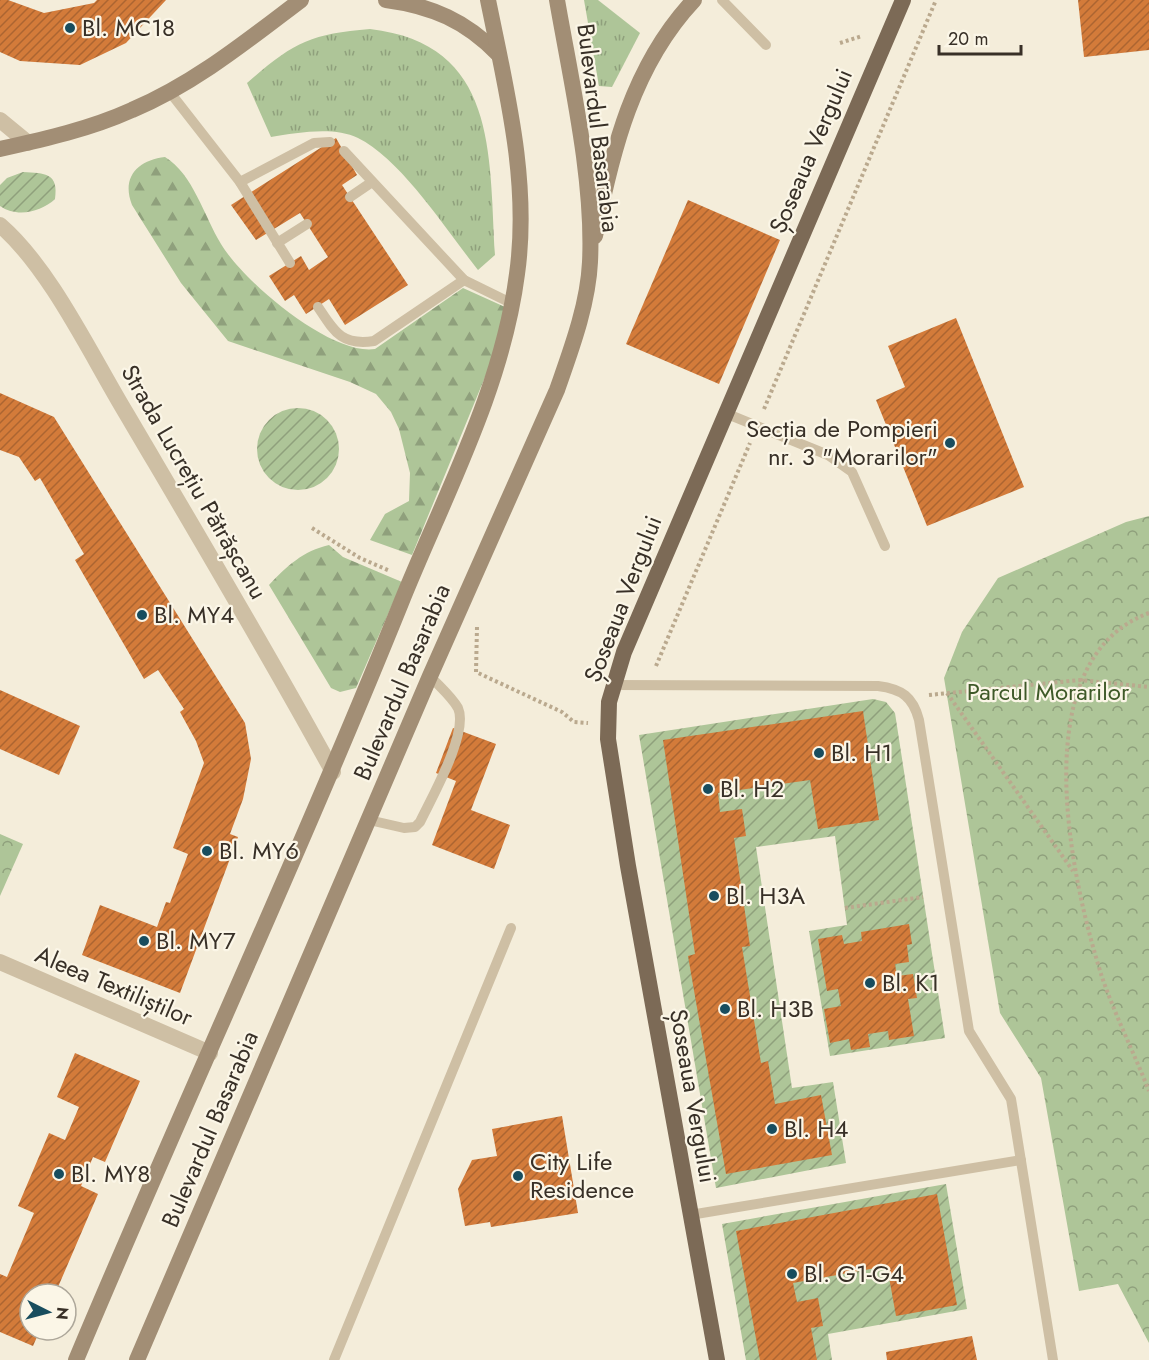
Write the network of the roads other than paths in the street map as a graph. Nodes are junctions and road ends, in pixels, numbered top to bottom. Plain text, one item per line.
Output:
1 (302, 0) edge
2 (386, 0) edge
3 (488, 0) edge
4 (557, 0) edge
5 (694, 0) edge
6 (722, 0) edge
7 (903, 0) edge
8 (766, 45) dead end
9 (499, 54) junction
10 (169, 91) junction
11 (0, 120) edge
12 (330, 142) dead end
13 (28, 143) junction
14 (0, 149) edge
15 (344, 151) dead end
16 (240, 182) junction
17 (372, 182) junction
18 (350, 197) dead end
19 (307, 224) dead end
20 (0, 225) edge
21 (277, 243) junction
22 (290, 263) dead end
23 (590, 263) junction
24 (464, 280) junction
25 (513, 304) junction
26 (318, 307) dead end
27 (725, 413) junction
28 (885, 546) dead end
29 (430, 676) junction
30 (613, 685) junction
31 (333, 772) junction
32 (369, 820) junction
33 (512, 928) dead end
34 (0, 962) edge
35 (210, 1053) junction
36 (1021, 1160) junction
37 (690, 1215) junction
38 (76, 1360) edge
39 (138, 1360) edge
40 (334, 1360) edge
41 (717, 1360) edge
42 (1053, 1360) edge

1 - 10 main road
2 - 9 main road
3 - 9 main road, Bulevardul Basarabia
4 - 23 main road, Bulevardul Basarabia
5 - 23 main road
6 - 8 lane
7 - 27 main road, Șoseaua Vergului
9 - 25 main road, Bulevardul Basarabia
10 - 13 main road
10 - 16 lane
11 - 13 street
12 - 16 lane
13 - 14 main road
15 - 17 lane
16 - 21 lane
17 - 18 lane
17 - 24 lane
19 - 21 lane
20 - 31 street, Strada Lucrețiu Pătrășcanu
21 - 22 lane
23 - 29 main road, Bulevardul Basarabia
24 - 25 lane
24 - 26 lane
25 - 31 main road, Bulevardul Basarabia
27 - 28 lane
27 - 30 main road, Șoseaua Vergului
29 - 32 main road, Bulevardul Basarabia
29 - 32 lane
30 - 36 lane
30 - 37 main road, Șoseaua Vergului
31 - 35 main road, Bulevardul Basarabia
32 - 39 main road, Bulevardul Basarabia
33 - 40 lane
34 - 35 street, Aleea Textiliștilor
35 - 38 main road, Bulevardul Basarabia
36 - 37 lane
36 - 42 lane
37 - 41 main road, Șoseaua Vergului

